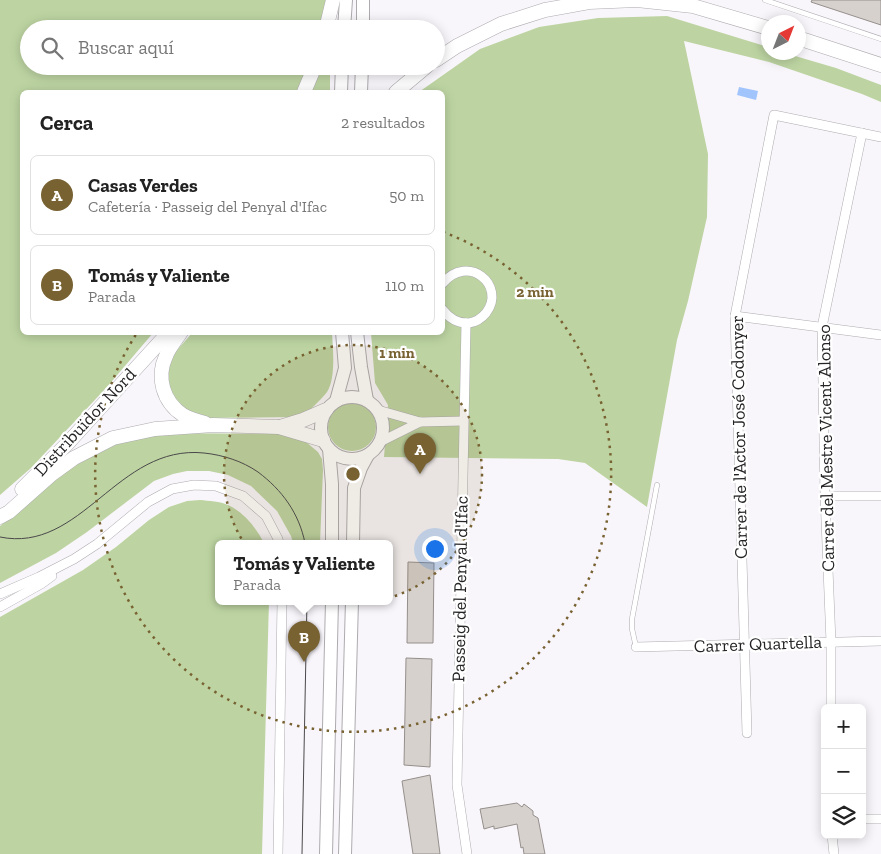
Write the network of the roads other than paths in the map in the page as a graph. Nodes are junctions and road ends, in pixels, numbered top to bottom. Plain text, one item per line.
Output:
1 (333, 0) edge
2 (346, 0) edge
3 (363, 0) edge
4 (765, 0) edge
5 (328, 20) edge
6 (345, 20) edge
7 (363, 20) edge
8 (761, 26) edge
9 (881, 39) edge
10 (806, 41) edge
11 (445, 54) edge
12 (881, 65) edge
13 (311, 75) edge
14 (342, 75) edge
15 (362, 75) edge
16 (416, 75) edge
17 (305, 90) edge
18 (341, 90) edge
19 (361, 90) edge
20 (398, 90) edge
21 (862, 133) junction
22 (881, 137) edge
23 (445, 280) edge
24 (445, 312) edge
25 (735, 316) junction
26 (466, 323) junction
27 (822, 327) junction
28 (166, 335) edge
29 (180, 335) edge
30 (342, 335) edge
31 (357, 335) edge
32 (881, 335) edge
33 (367, 400) junction
34 (331, 406) junction
35 (378, 410) junction
36 (464, 421) junction
37 (420, 422) junction
38 (213, 426) junction
39 (279, 427) junction
40 (380, 442) junction
41 (326, 444) junction
42 (368, 455) junction
43 (657, 485) dead end
44 (825, 496) junction
45 (881, 496) edge
46 (0, 511) edge
47 (0, 517) edge
48 (278, 540) edge
49 (332, 540) edge
50 (353, 540) edge
51 (74, 559) junction
52 (0, 594) edge
53 (282, 605) edge
54 (332, 605) edge
55 (352, 605) edge
56 (0, 607) edge
57 (881, 641) edge
58 (831, 642) junction
59 (744, 645) junction
60 (636, 646) joint
61 (831, 704) edge
62 (747, 734) dead end
63 (866, 819) edge
64 (881, 819) edge
65 (832, 839) edge
66 (278, 854) edge
67 (326, 854) edge
68 (345, 854) edge
69 (468, 854) edge
70 (834, 854) edge

1 - 5 main road
2 - 6 main road
3 - 7 main road
4 - 9 lane
8 - 11 main road
10 - 12 main road
13 - 17 main road
14 - 18 main road
15 - 19 main road
16 - 20 main road
21 - 22 street
21 - 25 street, Carrer de l'Actor José Codonyer
21 - 27 street, Carrer del Mestre Vicent Alonso
23 - 26 street
24 - 26 street
25 - 27 street
25 - 59 street, Carrer de l'Actor José Codonyer
26 - 36 street, Passeig del Penyal d'Ifac
27 - 32 street
27 - 44 street, Carrer del Mestre Vicent Alonso
28 - 46 main road, Distribuïdor Nord
29 - 38 main road
30 - 34 main road
31 - 33 main road
33 - 34 main road
33 - 35 main road
34 - 39 main road
34 - 41 main road
35 - 37 street
35 - 40 main road
36 - 37 street
36 - 69 street, Passeig del Penyal d'Ifac
37 - 40 street
38 - 39 main road
38 - 47 main road
39 - 41 main road
40 - 42 main road
41 - 42 main road
41 - 49 main road
42 - 50 main road
43 - 60 lane
44 - 45 street
44 - 58 street, Carrer del Mestre Vicent Alonso
48 - 51 street
51 - 52 street
51 - 56 street
53 - 66 street
54 - 67 main road
55 - 68 main road
57 - 58 street, Carrer Quartella
58 - 59 street, Carrer Quartella
58 - 61 street, Carrer del Mestre Vicent Alonso
59 - 60 street, Carrer Quartella
59 - 62 street, Carrer de l'Actor José Codonyer
63 - 64 street
65 - 70 street

